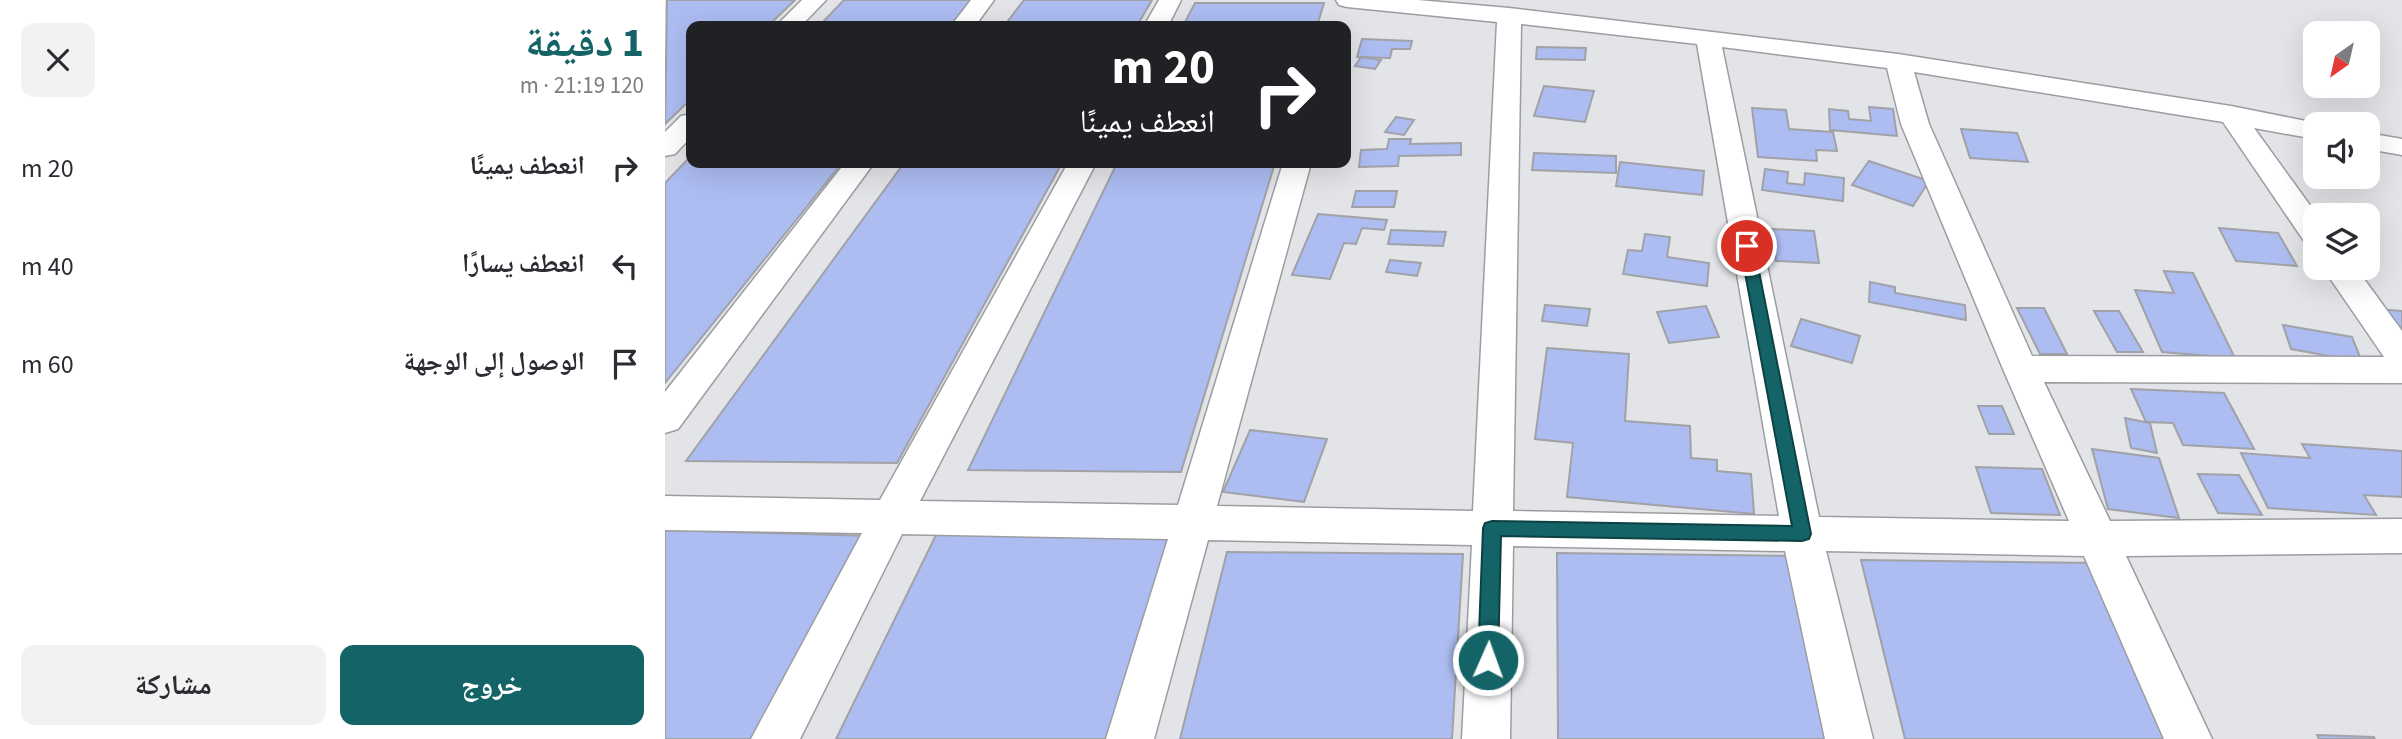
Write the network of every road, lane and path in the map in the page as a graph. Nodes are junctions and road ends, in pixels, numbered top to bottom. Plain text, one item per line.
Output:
1 (815, 0) edge
2 (983, 0) edge
3 (1170, 0) edge
4 (1346, 0) edge
5 (1509, 15) junction
6 (793, 21) edge
7 (967, 21) edge
8 (1159, 21) edge
9 (1339, 21) edge
10 (1708, 37) junction
11 (1898, 61) junction
12 (2231, 114) junction
13 (686, 127) edge
14 (2303, 129) edge
15 (2380, 143) edge
16 (2402, 146) edge
17 (665, 148) edge
18 (856, 168) edge
19 (1079, 168) edge
20 (1296, 168) edge
21 (2303, 217) edge
22 (2348, 280) edge
23 (2402, 356) edge
24 (2020, 369) junction
25 (2402, 370) edge
26 (665, 419) edge
27 (665, 513) edge
28 (891, 517) junction
29 (1193, 523) junction
30 (1492, 528) junction
31 (1802, 534) junction
32 (2402, 536) edge
33 (2098, 539) junction
34 (775, 739) edge
35 (1130, 739) edge
36 (1486, 739) edge
37 (1849, 739) edge
38 (2188, 739) edge

1 - 6 street
2 - 7 street
3 - 8 street
4 - 5 street
4 - 9 street
5 - 10 street
5 - 30 street
10 - 11 street
10 - 31 street
11 - 12 street
11 - 24 street
12 - 14 street
12 - 21 street
13 - 17 street
15 - 16 street
18 - 26 street
19 - 28 street
20 - 29 street
22 - 23 street
24 - 25 street
24 - 33 street
27 - 28 street
28 - 29 street
28 - 34 street
29 - 30 street
29 - 35 street
30 - 31 street
30 - 36 street
31 - 33 street
31 - 37 street
32 - 33 street
33 - 38 street

